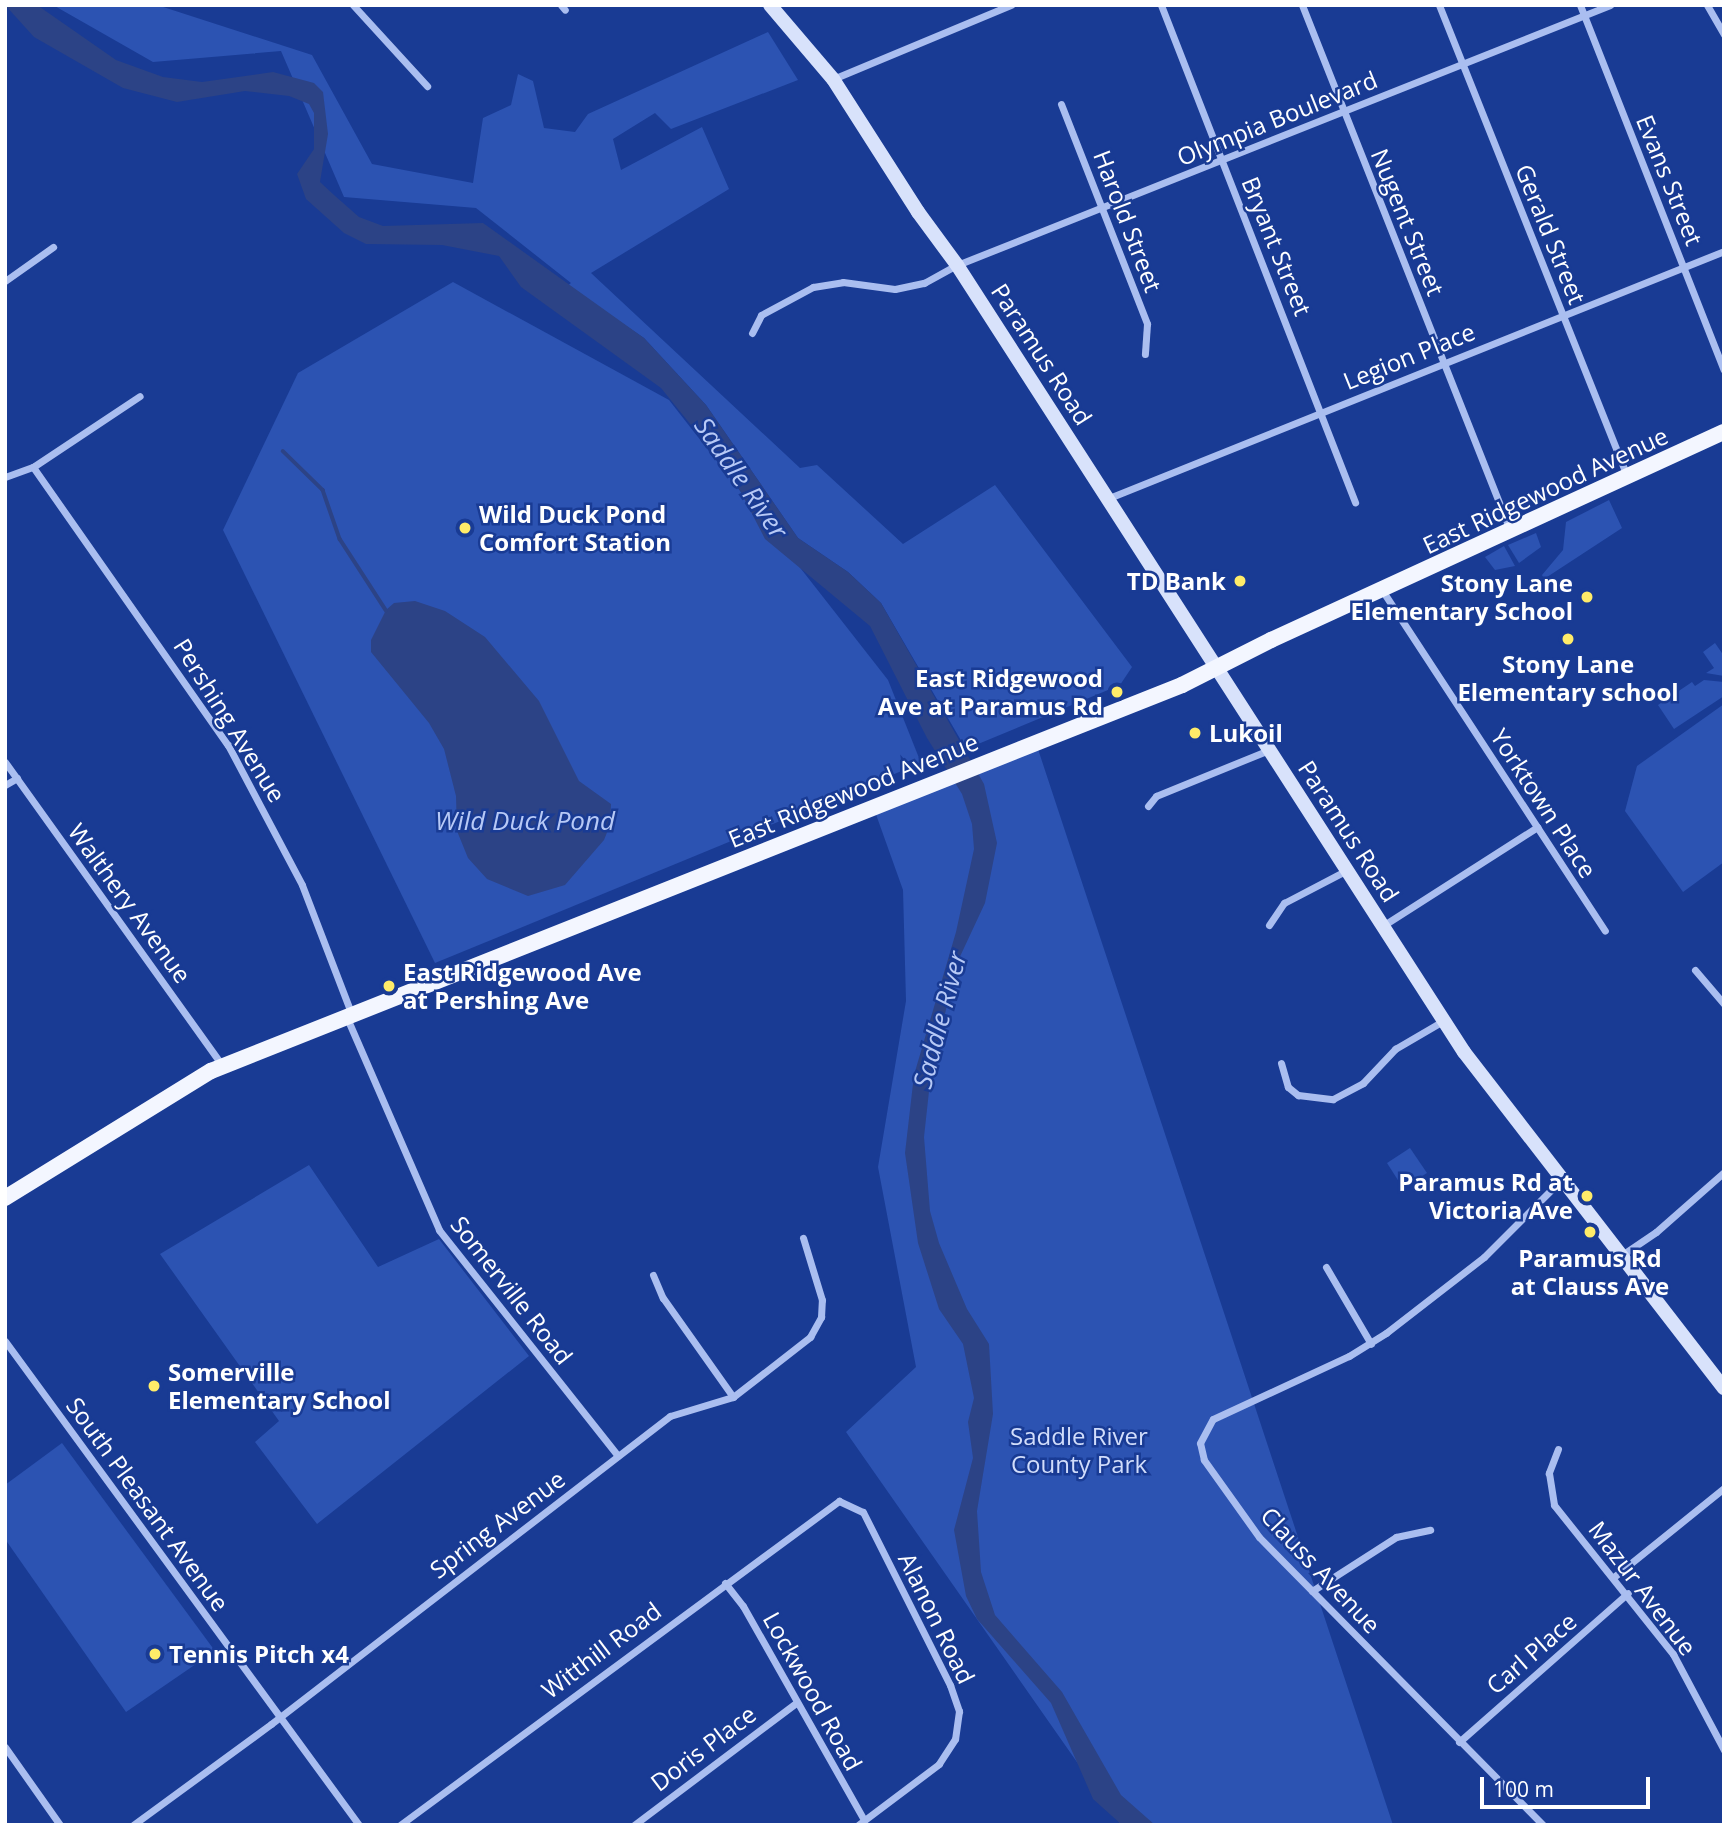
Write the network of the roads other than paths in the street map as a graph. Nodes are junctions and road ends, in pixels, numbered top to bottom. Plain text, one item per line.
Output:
1 (353, 5) edge
2 (770, 5) edge
3 (1011, 5) edge
4 (1161, 5) edge
5 (1302, 5) edge
6 (1439, 5) edge
7 (1580, 5) edge
8 (1610, 5) edge
9 (1707, 5) edge
10 (1584, 15) junction
11 (1724, 34) edge
12 (1462, 63) junction
13 (833, 79) junction
14 (427, 86) dead end
15 (1061, 104) dead end
16 (1344, 112) junction
17 (1223, 160) junction
18 (1102, 208) junction
19 (53, 247) dead end
20 (1724, 251) edge
21 (957, 265) junction
22 (1684, 267) junction
23 (5, 281) edge
24 (1563, 315) junction
25 (752, 333) dead end
26 (1145, 354) dead end
27 (1444, 363) junction
28 (1724, 370) edge
29 (140, 396) dead end
30 (1322, 412) junction
31 (1724, 432) edge
32 (33, 467) junction
33 (5, 477) edge
34 (1627, 477) junction
35 (1109, 498) junction
36 (1355, 502) dead end
37 (1510, 531) junction
38 (1382, 590) junction
39 (1215, 668) junction
40 (1269, 750) junction
41 (5, 762) edge
42 (17, 778) junction
43 (5, 785) edge
44 (1148, 806) dead end
45 (1537, 827) junction
46 (1348, 870) junction
47 (1269, 925) dead end
48 (1384, 925) junction
49 (1605, 931) dead end
50 (1695, 970) dead end
51 (1724, 1004) edge
52 (350, 1017) junction
53 (1443, 1021) junction
54 (1281, 1063) dead end
55 (223, 1066) junction
56 (1724, 1172) edge
57 (1560, 1181) junction
58 (5, 1198) edge
59 (803, 1238) dead end
60 (1620, 1256) junction
61 (1326, 1267) dead end
62 (653, 1275) dead end
63 (5, 1342) edge
64 (1371, 1344) junction
65 (1724, 1388) edge
66 (733, 1397) junction
67 (1558, 1449) dead end
68 (618, 1456) junction
69 (1724, 1488) edge
70 (826, 1507) joint
71 (1430, 1530) dead end
72 (1615, 1576) junction
73 (725, 1583) junction
74 (1312, 1591) junction
75 (1628, 1593) junction
76 (796, 1703) junction
77 (279, 1717) junction
78 (1724, 1724) edge
79 (1714, 1730) junction
80 (1459, 1742) junction
81 (5, 1747) edge
82 (1724, 1749) edge
83 (861, 1822) edge
84 (61, 1825) edge
85 (133, 1825) edge
86 (359, 1825) edge
87 (400, 1825) edge
88 (634, 1825) edge
89 (1543, 1825) edge

1 - 14 street
2 - 13 main road, Paramus Road
3 - 13 street
4 - 17 street, Bryant Street
5 - 16 street, Nugent Street
6 - 12 street, Gerald Street
7 - 10 street, Evans Street
8 - 10 street, Olympia Boulevard
9 - 11 street
10 - 12 street, Olympia Boulevard
10 - 22 street, Evans Street
12 - 16 street, Olympia Boulevard
12 - 24 street, Gerald Street
13 - 21 main road, Paramus Road
15 - 18 street, Harold Street
16 - 17 street, Olympia Boulevard
16 - 27 street, Nugent Street
17 - 18 street, Olympia Boulevard
17 - 30 street, Bryant Street
18 - 21 street, Olympia Boulevard
18 - 26 street, Harold Street
19 - 23 street
20 - 22 street, Legion Place
21 - 25 street, Olympia Boulevard
21 - 35 main road, Paramus Road
22 - 24 street, Legion Place
22 - 28 street, Evans Street
24 - 27 street, Legion Place
24 - 34 street, Gerald Street
27 - 30 street, Legion Place
27 - 37 street, Nugent Street
29 - 32 street
30 - 35 street, Legion Place
30 - 36 street, Bryant Street
31 - 34 main road, East Ridgewood Avenue
32 - 33 street
32 - 52 street, Pershing Avenue
34 - 37 main road, East Ridgewood Avenue
35 - 39 main road, Paramus Road
37 - 38 main road, East Ridgewood Avenue
38 - 39 main road, East Ridgewood Avenue
38 - 45 street, Yorktown Place
39 - 40 main road, Paramus Road
39 - 52 main road, East Ridgewood Avenue
40 - 44 street
40 - 46 main road, Paramus Road
41 - 42 street, Walthery Avenue
42 - 43 street
42 - 55 street, Walthery Avenue
45 - 48 street
45 - 49 street, Yorktown Place
46 - 47 street
46 - 48 main road, Paramus Road
48 - 53 main road, Paramus Road
50 - 51 street
52 - 55 main road, East Ridgewood Avenue
52 - 68 street, Somerville Road
53 - 54 street
53 - 57 main road, Paramus Road
55 - 58 main road, East Ridgewood Avenue
56 - 60 street
57 - 60 main road, Paramus Road
57 - 64 street, Clauss Avenue
59 - 66 street, Spring Avenue
60 - 65 main road, Paramus Road
61 - 64 street
62 - 66 street
63 - 77 street, South Pleasant Avenue
64 - 74 street, Clauss Avenue
66 - 68 street, Spring Avenue
67 - 72 street, Mazur Avenue
68 - 77 street, Spring Avenue
69 - 72 street
70 - 73 street, Witthill Road
70 - 83 street, Alanon Road
71 - 74 street
72 - 75 street, Mazur Avenue
73 - 76 street, Lockwood Road
73 - 87 street, Witthill Road
74 - 80 street, Clauss Avenue
75 - 79 street, Mazur Avenue
75 - 80 street, Carl Place
76 - 83 street, Lockwood Road
76 - 88 street, Doris Place
77 - 85 street, Spring Avenue
77 - 86 street, South Pleasant Avenue
78 - 79 street
79 - 82 street, Mazur Avenue
80 - 89 street, Clauss Avenue
81 - 84 street

